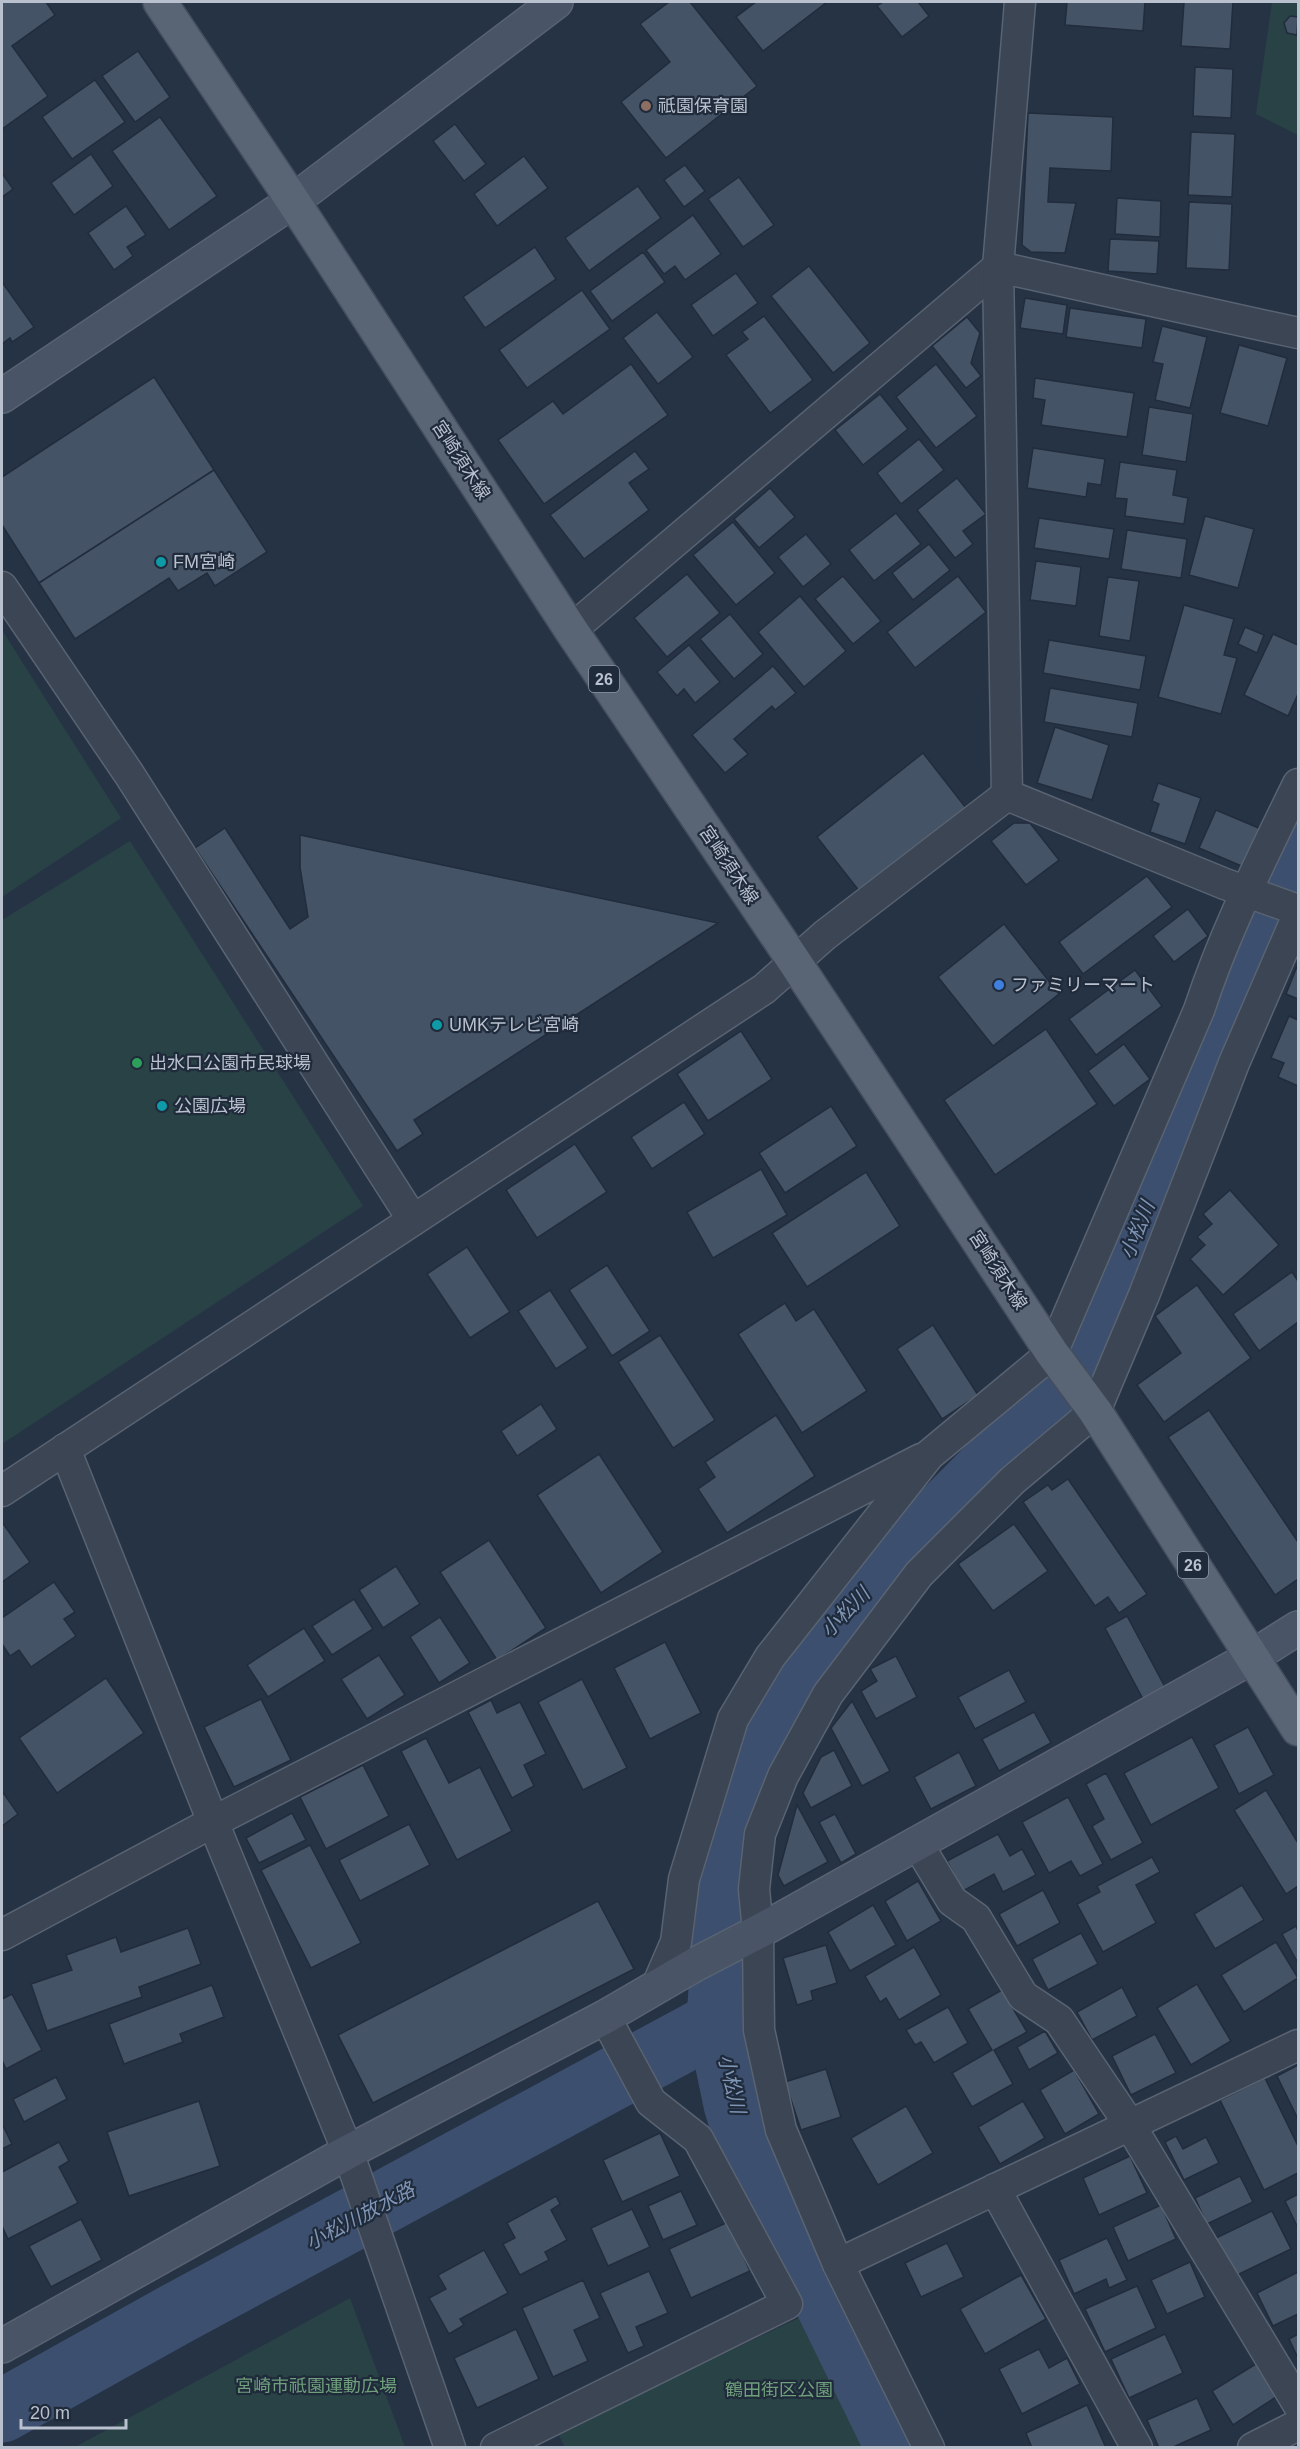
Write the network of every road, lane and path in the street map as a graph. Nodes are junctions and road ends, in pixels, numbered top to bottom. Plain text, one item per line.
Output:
1 (160, 2) edge
2 (556, 2) edge
3 (1020, 2) edge
4 (293, 201) junction
5 (998, 267) junction
6 (1299, 333) edge
7 (2, 396) edge
8 (2, 587) edge
9 (571, 630) junction
10 (1299, 784) edge
11 (1006, 795) junction
12 (1246, 892) junction
13 (1299, 910) edge
14 (1299, 915) edge
15 (794, 961) junction
16 (413, 1220) junction
17 (1052, 1353) junction
18 (1091, 1406) junction
19 (65, 1449) junction
20 (929, 1455) junction
21 (2, 1491) edge
22 (1299, 1628) edge
23 (1252, 1657) junction
24 (1299, 1729) edge
25 (213, 1822) junction
26 (917, 1843) junction
27 (2, 1935) edge
28 (751, 1935) junction
29 (657, 1986) junction
30 (605, 2017) junction
31 (1299, 2045) edge
32 (1130, 2125) junction
33 (348, 2152) junction
34 (995, 2189) junction
35 (838, 2264) junction
36 (2, 2346) edge
37 (1299, 2404) edge
38 (1299, 2425) edge
39 (450, 2448) edge
40 (496, 2448) edge
41 (929, 2448) edge
42 (1137, 2448) edge
43 (1253, 2448) edge

1 - 4 main road, 宮崎須木線 / 26
2 - 4 street
3 - 5 street
4 - 7 street
4 - 9 main road, 宮崎須木線 / 26
5 - 6 street
5 - 9 street
5 - 11 street
8 - 16 street
9 - 15 main road, 宮崎須木線 / 26
10 - 12 street
11 - 12 street
11 - 15 street
12 - 13 street
12 - 17 street
14 - 18 street
15 - 16 street
15 - 17 main road, 宮崎須木線 / 26
16 - 19 street
17 - 18 main road, 宮崎須木線 / 26
17 - 20 street
18 - 23 main road, 宮崎須木線 / 26
18 - 28 street
19 - 21 street
19 - 25 street
20 - 25 street
20 - 29 street
22 - 23 street
23 - 24 main road, 宮崎須木線 / 26
23 - 26 street
25 - 27 street
25 - 33 street
26 - 28 street
26 - 32 street
28 - 29 street
28 - 35 street
29 - 30 street
30 - 33 street
30 - 40 street
31 - 32 street
32 - 34 street
32 - 37 street
33 - 36 street
33 - 39 street
34 - 35 street
34 - 42 street
35 - 41 street
38 - 43 street

